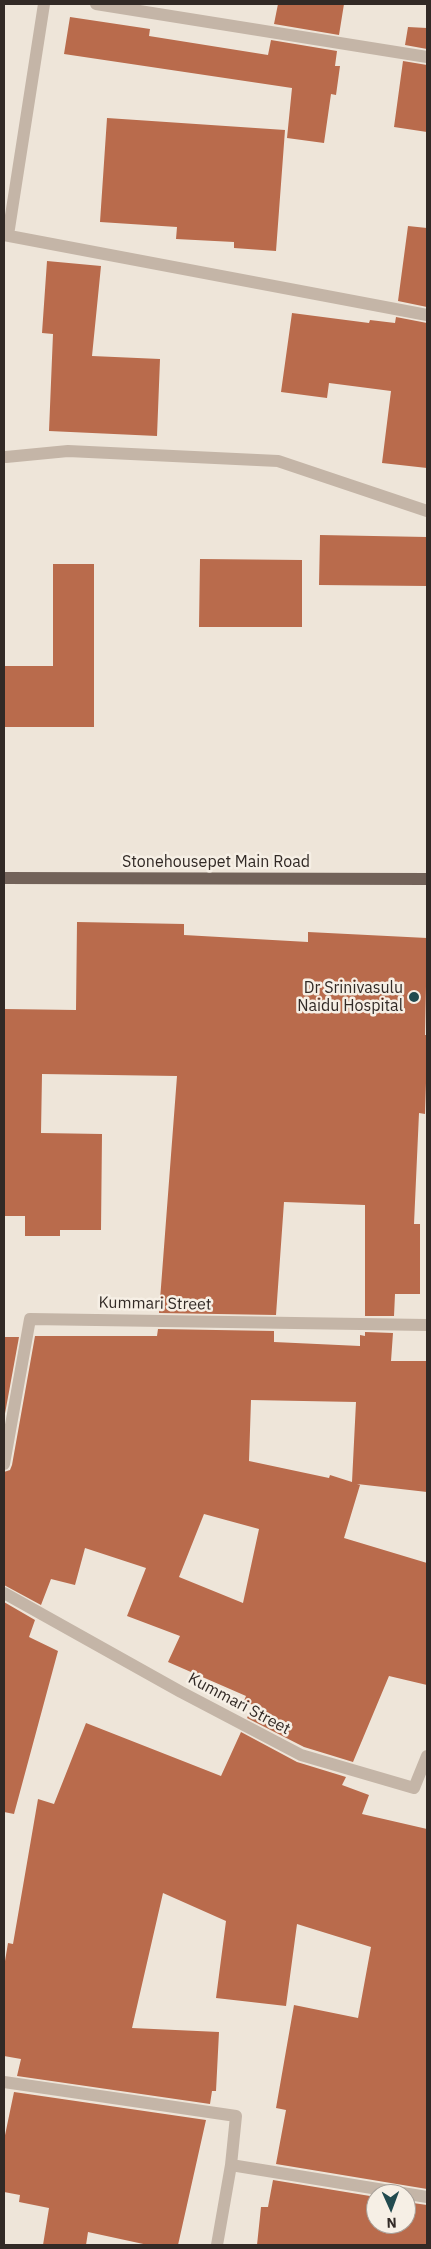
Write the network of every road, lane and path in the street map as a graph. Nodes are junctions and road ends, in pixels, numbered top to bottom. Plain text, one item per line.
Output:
1 (44, 4) edge
2 (96, 4) edge
3 (427, 57) edge
4 (6, 235) edge
5 (427, 316) edge
6 (6, 457) dead end
7 (427, 511) edge
8 (4, 878) edge
9 (427, 879) edge
10 (427, 1325) edge
11 (4, 1464) edge
12 (4, 1593) edge
13 (427, 1756) edge
14 (4, 2082) edge
15 (231, 2165) junction
16 (427, 2197) edge
17 (217, 2245) edge

1 - 4 street
2 - 3 street
4 - 5 street
6 - 7 street
8 - 9 main road, Stonehousepet Main Road
10 - 11 street, Kummari Street
12 - 13 street, Kummari Street
14 - 15 street
15 - 16 street
15 - 17 street

